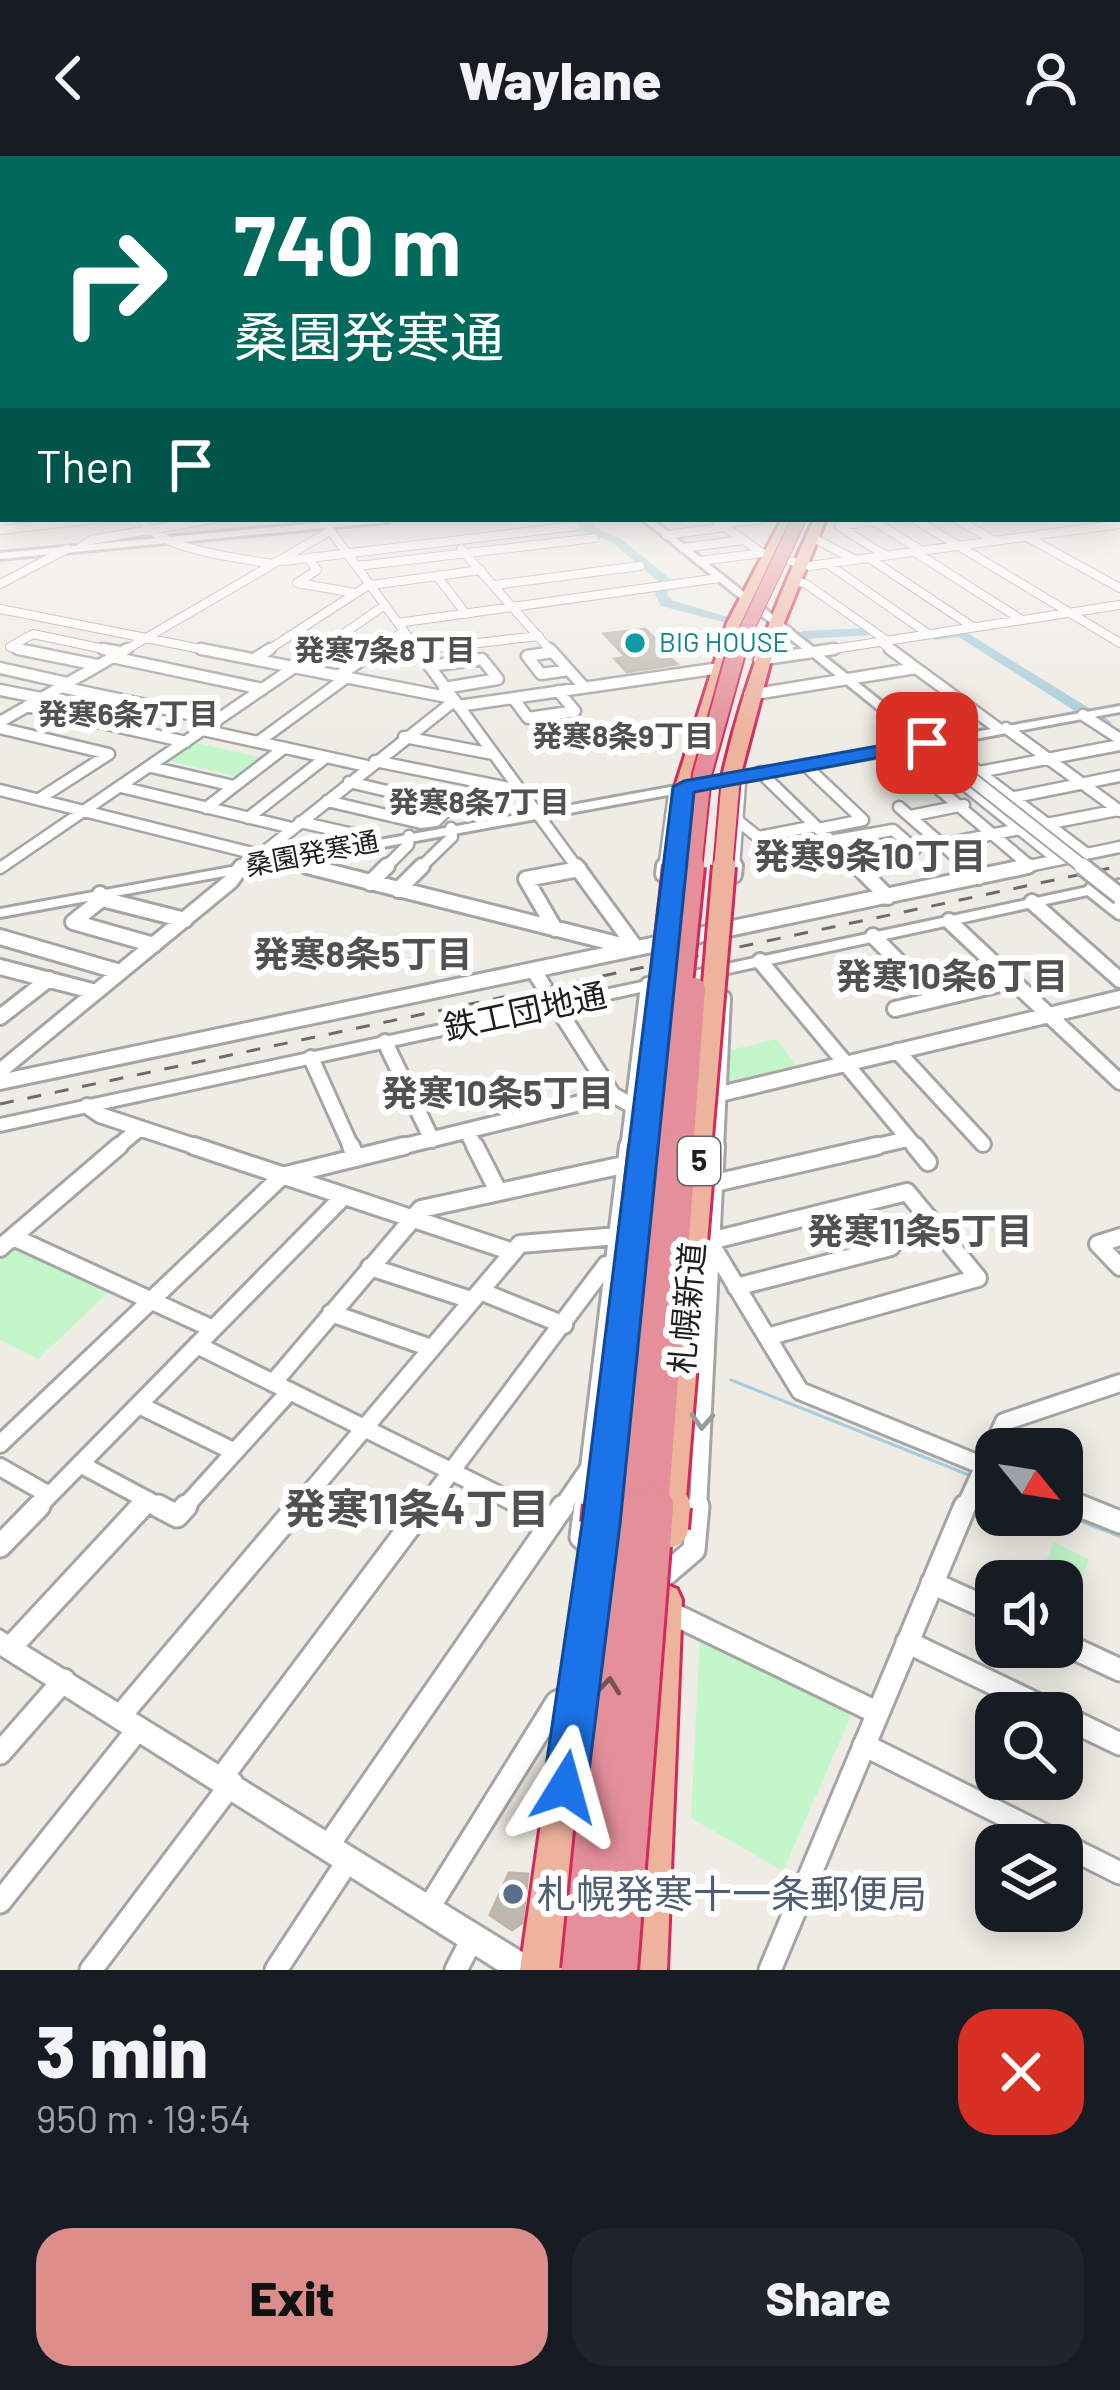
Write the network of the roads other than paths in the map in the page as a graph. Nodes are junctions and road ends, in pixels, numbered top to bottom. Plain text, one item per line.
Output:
1 (34, 566) edge
2 (270, 566) edge
3 (314, 566) edge
4 (357, 566) edge
5 (639, 566) edge
6 (705, 566) edge
7 (761, 566) edge
8 (778, 566) edge
9 (783, 566) edge
10 (784, 566) edge
11 (796, 566) edge
12 (822, 566) edge
13 (830, 566) edge
14 (881, 566) edge
15 (940, 566) edge
16 (992, 566) edge
17 (1080, 566) edge
18 (477, 567) junction
19 (796, 573) junction
20 (437, 577) junction
21 (719, 578) junction
22 (368, 582) junction
23 (0, 584) edge
24 (494, 585) junction
25 (1120, 588) edge
26 (300, 592) dead end
27 (355, 593) junction
28 (749, 597) junction
29 (344, 600) junction
30 (1120, 604) edge
31 (385, 605) junction
32 (512, 607) junction
33 (0, 609) edge
34 (325, 612) junction
35 (1070, 612) junction
36 (466, 614) junction
37 (363, 619) junction
38 (1022, 620) junction
39 (773, 624) junction
40 (401, 627) junction
41 (973, 627) junction
42 (927, 633) junction
43 (539, 636) junction
44 (146, 638) junction
45 (883, 640) junction
46 (1120, 643) edge
47 (418, 650) junction
48 (553, 652) junction
49 (813, 652) junction
50 (116, 654) junction
51 (254, 659) junction
52 (759, 660) junction
53 (98, 665) junction
54 (429, 666) junction
55 (294, 667) junction
56 (0, 668) edge
57 (720, 668) junction
58 (916, 668) junction
59 (569, 670) junction
60 (343, 676) junction
61 (846, 679) junction
62 (64, 685) junction
63 (584, 687) junction
64 (262, 688) junction
65 (444, 688) junction
66 (0, 690) edge
67 (558, 691) junction
68 (748, 695) junction
69 (41, 698) junction
70 (513, 698) junction
71 (455, 702) junction
72 (143, 704) junction
73 (27, 706) junction
74 (1120, 709) edge
75 (1088, 714) junction
76 (218, 720) junction
77 (0, 723) edge
78 (110, 725) junction
79 (1002, 729) junction
80 (203, 730) junction
81 (404, 737) junction
82 (186, 742) junction
83 (258, 742) junction
84 (1120, 742) edge
85 (927, 743) junction
86 (284, 748) junction
87 (493, 754) junction
88 (325, 758) junction
89 (1048, 759) junction
90 (371, 764) junction
91 (805, 765) junction
92 (955, 766) junction
93 (151, 767) junction
94 (760, 772) junction
95 (979, 772) junction
96 (437, 775) junction
97 (1120, 776) edge
98 (730, 777) junction
99 (349, 782) junction
100 (1082, 784) junction
101 (234, 786) junction
102 (121, 787) junction
103 (684, 787) junction
104 (0, 790) edge
105 (519, 790) junction
106 (940, 790) dead end
107 (411, 796) junction
108 (1010, 798) junction
109 (39, 800) junction
110 (327, 801) junction
111 (987, 802) junction
112 (958, 806) junction
113 (206, 808) junction
114 (85, 811) junction
115 (1119, 811) edge
116 (536, 813) junction
117 (248, 818) junction
118 (737, 820) junction
119 (1046, 824) junction
120 (296, 825) junction
121 (816, 827) junction
122 (451, 829) junction
123 (1020, 830) junction
124 (995, 835) junction
125 (409, 836) junction
126 (830, 841) junction
127 (943, 844) junction
128 (360, 845) junction
129 (1120, 847) edge
130 (0, 848) edge
131 (21, 854) junction
132 (1087, 854) junction
133 (265, 858) junction
134 (292, 858) junction
135 (1058, 860) junction
136 (854, 863) junction
137 (1030, 866) junction
138 (241, 867) junction
139 (0, 868) edge
140 (579, 869) junction
141 (979, 877) junction
142 (370, 883) junction
143 (1120, 884) edge
144 (398, 890) junction
145 (1092, 890) junction
146 (101, 896) junction
147 (1120, 896) edge
148 (888, 897) junction
149 (1031, 902) junction
150 (1120, 912) edge
151 (0, 913) edge
152 (184, 920) junction
153 (949, 921) junction
154 (555, 928) junction
155 (730, 930) junction
156 (873, 936) junction
157 (0, 937) edge
158 (154, 944) junction
159 (654, 945) junction
160 (636, 948) junction
161 (760, 962) junction
162 (0, 967) edge
163 (724, 969) junction
164 (534, 970) junction
165 (908, 971) junction
166 (120, 973) junction
167 (49, 979) junction
168 (872, 980) dead end
169 (1120, 980) edge
170 (1013, 981) junction
171 (648, 985) junction
172 (96, 992) junction
173 (1120, 998) edge
174 (936, 999) junction
175 (555, 1004) junction
176 (896, 1009) dead end
177 (1049, 1015) junction
178 (0, 1017) edge
179 (385, 1042) junction
180 (898, 1051) junction
181 (311, 1058) junction
182 (845, 1064) junction
183 (0, 1071) edge
184 (0, 1082) edge
185 (1120, 1082) edge
186 (720, 1094) junction
187 (613, 1095) junction
188 (87, 1106) junction
189 (635, 1107) junction
190 (0, 1125) edge
191 (140, 1128) junction
192 (467, 1132) junction
193 (908, 1139) junction
194 (433, 1140) junction
195 (983, 1144) dead end
196 (356, 1159) junction
197 (928, 1162) dead end
198 (628, 1164) junction
199 (282, 1176) junction
200 (715, 1183) junction
201 (497, 1189) junction
202 (344, 1197) junction
203 (409, 1219) junction
204 (618, 1236) junction
205 (1120, 1237) edge
206 (7, 1243) edge
207 (712, 1246) junction
208 (891, 1247) dead end
209 (513, 1252) junction
210 (614, 1265) junction
211 (370, 1267) junction
212 (1120, 1267) edge
213 (710, 1280) junction
214 (733, 1282) junction
215 (475, 1295) junction
216 (152, 1300) junction
217 (331, 1313) junction
218 (564, 1325) junction
219 (213, 1329) junction
220 (766, 1337) junction
221 (197, 1345) junction
222 (431, 1348) junction
223 (1120, 1383) edge
224 (281, 1387) junction
225 (139, 1405) junction
226 (363, 1428) junction
227 (1001, 1428) edge
228 (0, 1444) edge
229 (235, 1452) junction
230 (80, 1464) junction
231 (0, 1468) edge
232 (590, 1468) junction
233 (975, 1470) edge
234 (454, 1473) junction
235 (975, 1488) edge
236 (50, 1495) junction
237 (148, 1500) junction
238 (1083, 1507) edge
239 (549, 1520) junction
240 (1120, 1522) edge
241 (599, 1538) junction
242 (0, 1546) edge
243 (666, 1576) junction
244 (932, 1583) junction
245 (975, 1602) edge
246 (907, 1642) junction
247 (6, 1644) edge
248 (1083, 1653) edge
249 (1120, 1670) edge
250 (64, 1680) junction
251 (1011, 1692) edge
252 (578, 1695) junction
253 (878, 1713) junction
254 (130, 1722) junction
255 (1083, 1726) edge
256 (1120, 1744) edge
257 (864, 1745) junction
258 (0, 1753) edge
259 (227, 1780) junction
260 (340, 1850) junction
261 (1120, 1873) edge
262 (0, 1903) edge
263 (428, 1909) junction
264 (472, 1937) junction
265 (91, 1970) edge
266 (276, 1970) edge
267 (456, 1970) edge
268 (525, 1970) edge
269 (541, 1970) edge
270 (580, 1970) edge
271 (617, 1970) edge
272 (646, 1970) edge
273 (770, 1970) edge

1 - 23 street
2 - 44 street
3 - 27 street
4 - 22 street
5 - 24 street
6 - 21 street
7 - 28 highway, 札幌新道 / 5
270 -> 8 highway, bridge
9 - 271 highway, bridge
10 - 19 street
11 - 19 highway, 札幌新道 / 5
12 - 19 street
13 - 42 street
14 - 41 street
15 - 38 street
16 - 35 street
17 - 25 street
18 - 20 street
18 - 22 street
18 - 24 street
19 - 39 highway, 札幌新道 / 5
19 - 45 street
20 - 22 street
20 - 36 street
21 - 28 street
21 - 32 street
22 - 27 street
22 - 31 street
24 - 32 street
26 - 29 street
27 - 29 street
28 - 39 street
28 - 57 highway, 札幌新道 / 5
29 - 34 street
30 - 35 street
31 - 37 street
31 - 40 street
32 - 36 street
32 - 43 street
33 - 44 street
34 - 37 street
34 - 51 street
35 - 38 street
35 - 46 street
36 - 40 street
37 - 55 street
38 - 41 street
39 - 49 street
39 - 52 highway, 札幌新道 / 5
40 - 47 street
40 - 60 street
41 - 42 street
42 - 45 street
43 - 47 street
43 - 48 street
44 - 50 street
44 - 51 street
45 - 49 street
45 - 58 street
47 - 54 street
48 - 59 street
48 - 59 street
49 - 52 street
49 - 61 street
50 - 53 street
50 - 53 street
50 - 64 street
51 - 55 street
52 - 68 highway, 札幌新道 / 5
53 - 62 street
54 - 65 street
54 - 65 street
55 - 60 street
55 - 64 street
56 - 62 street
57 - 63 street
57 - 103 highway, 札幌新道 / 5
58 - 61 street
58 - 79 street
59 - 63 street
60 - 71 street
60 - 83 street
61 - 68 street
61 - 85 street
62 - 69 street
62 - 72 street
63 - 67 street
64 - 76 street
65 - 71 street
66 - 69 street
67 - 70 street
67 - 70 street
68 - 98 highway, 札幌新道 / 5
69 - 73 street
70 - 71 street
71 - 81 street
71 - 87 street
72 - 76 street
72 - 78 street
73 - 77 street
73 - 78 street
74 - 75 street, 桑園発寒通
75 - 79 street, 桑園発寒通
75 - 84 street
76 - 80 street
77 - 109 street
78 - 82 street
79 - 85 street, 桑園発寒通
79 - 89 street
80 - 82 street
80 - 83 street
81 - 87 street
81 - 90 street
82 - 93 street
83 - 86 street
84 - 89 street
85 - 91 street, 桑園発寒通
85 - 92 street
86 - 88 street
86 - 101 street
87 - 105 street
88 - 90 street
88 - 117 street
89 - 95 street
89 - 100 street
90 - 96 street
90 - 99 street
91 - 94 street, 桑園発寒通
91 - 121 street
92 - 95 street
92 - 111 street
92 - 147 street, bridge
93 - 101 street
93 - 102 street
94 - 98 street, 桑園発寒通
94 - 121 street
95 - 108 street
96 - 105 street
96 - 107 street
97 - 100 street
98 - 103 street, 桑園発寒通
98 - 118 street
98 - 243 highway, 札幌新道 / 5, bridge
99 - 107 street
99 - 110 street
100 - 108 street
100 - 115 street
101 - 113 street
102 - 113 street
102 - 114 street
103 - 116 street, 桑園発寒通
103 - 159 street
103 - 241 highway, 札幌新道 / 5, bridge
104 - 109 street
105 - 116 street
106 - 112 street
107 - 110 street
108 - 119 street
109 - 114 street
110 - 120 street
111 - 112 street
111 - 123 street
112 - 124 street
112 - 127 street
113 - 117 street
114 - 131 street
114 - 133 street
115 - 119 street
116 - 122 street, 桑園発寒通
116 - 140 street
117 - 120 street
118 - 121 street
118 - 155 street
119 - 123 street
119 - 132 street
120 - 128 street
120 - 133 street
121 - 126 street
122 - 125 street, 桑園発寒通
122 - 144 street
123 - 124 street
123 - 135 street
124 - 127 street
124 - 137 street
125 - 128 street, 桑園発寒通
125 - 142 street
126 - 136 street
126 - 136 street
127 - 141 street
128 - 134 street, 桑園発寒通
129 - 132 street
130 - 131 street
131 - 139 street
132 - 135 street
133 - 134 street, 桑園発寒通
133 - 138 street, 桑園発寒通
134 - 142 street
135 - 137 street
136 - 148 street
137 - 141 street
138 - 146 street, 桑園発寒通
138 - 152 street
140 - 154 street
140 - 160 street
141 - 148 street
142 - 144 street
143 - 145 street, 鉄工団地通
144 - 154 street
145 - 149 street, 鉄工団地通
145 - 150 street
146 - 151 street, 桑園発寒通
146 - 152 street
146 - 158 street
148 - 155 street
149 - 153 street, 鉄工団地通
149 - 169 street
152 - 158 street
153 - 156 street, 鉄工団地通
153 - 170 street
154 - 160 street
155 - 159 street
156 - 161 street, 鉄工団地通
156 - 165 street
157 - 166 street
158 - 166 street
159 - 160 street
160 - 164 street
161 - 163 street, 鉄工団地通
161 - 182 street
162 - 167 street
163 - 171 street, 鉄工団地通
163 - 186 street
164 - 175 street
164 - 184 street
165 - 168 street
165 - 174 street
166 - 172 street
167 - 172 street
167 - 178 street
170 - 174 street
170 - 177 street
171 - 175 street, 鉄工団地通
171 - 189 street
172 - 183 street
173 - 177 street
174 - 176 street
175 - 179 street, 鉄工団地通
175 - 187 street
177 - 180 street
177 - 185 street
179 - 181 street, 鉄工団地通
179 - 194 street
180 - 182 street
180 - 195 street
181 - 188 street, 鉄工団地通
181 - 196 street
182 - 186 street
182 - 193 street
186 - 200 street
187 - 189 street
187 - 192 street
188 - 190 street, 鉄工団地通
188 - 191 street
189 - 198 street
191 - 199 street
191 - 206 street
192 - 194 street
192 - 201 street
193 - 197 street
193 - 200 street
194 - 196 street
196 - 199 street
198 - 201 street
198 - 204 street
199 - 202 street
199 - 216 street
200 - 207 street
201 - 203 street
202 - 203 street
202 - 219 street
203 - 209 street
203 - 211 street
204 - 209 street
204 - 210 street
205 - 212 street
206 - 216 street
207 - 213 street
207 - 214 street
207 - 220 street
208 - 214 street
209 - 215 street
210 - 218 street
210 - 232 street
211 - 215 street
211 - 217 street
213 - 214 street
213 -> 243 street
214 - 220 street
215 - 218 street
215 - 222 street
216 - 219 street
216 - 228 street
217 - 222 street
217 - 224 street
218 - 234 street
219 - 221 street
220 - 233 street
221 - 224 street
221 - 225 street
222 - 226 street
223 - 227 street
224 - 226 street
224 - 229 street
225 - 229 street
225 - 230 street
226 - 234 street
226 - 254 street
229 - 237 street
230 - 236 street
230 - 237 street
231 - 236 street
232 - 239 street
232 - 241 street
234 - 239 street
234 - 259 street
235 - 244 street
236 - 242 street
237 - 247 street
238 - 240 street
239 - 260 street
241 - 252 highway, 札幌新道 / 5
243 - 253 street
243 - 272 highway, 札幌新道 / 5
244 - 245 street
244 - 246 street
246 - 251 street
246 - 253 street
247 - 250 street
248 - 249 street
250 - 254 street
250 - 258 street
252 - 263 street
252 - 269 highway, 札幌新道 / 5
253 - 257 street
254 - 259 street
254 - 262 street
255 - 256 street
257 - 261 street
257 - 273 street
259 - 260 street
259 - 265 street
260 - 263 street
260 - 266 street
263 - 264 street
264 - 267 street
264 - 268 street

